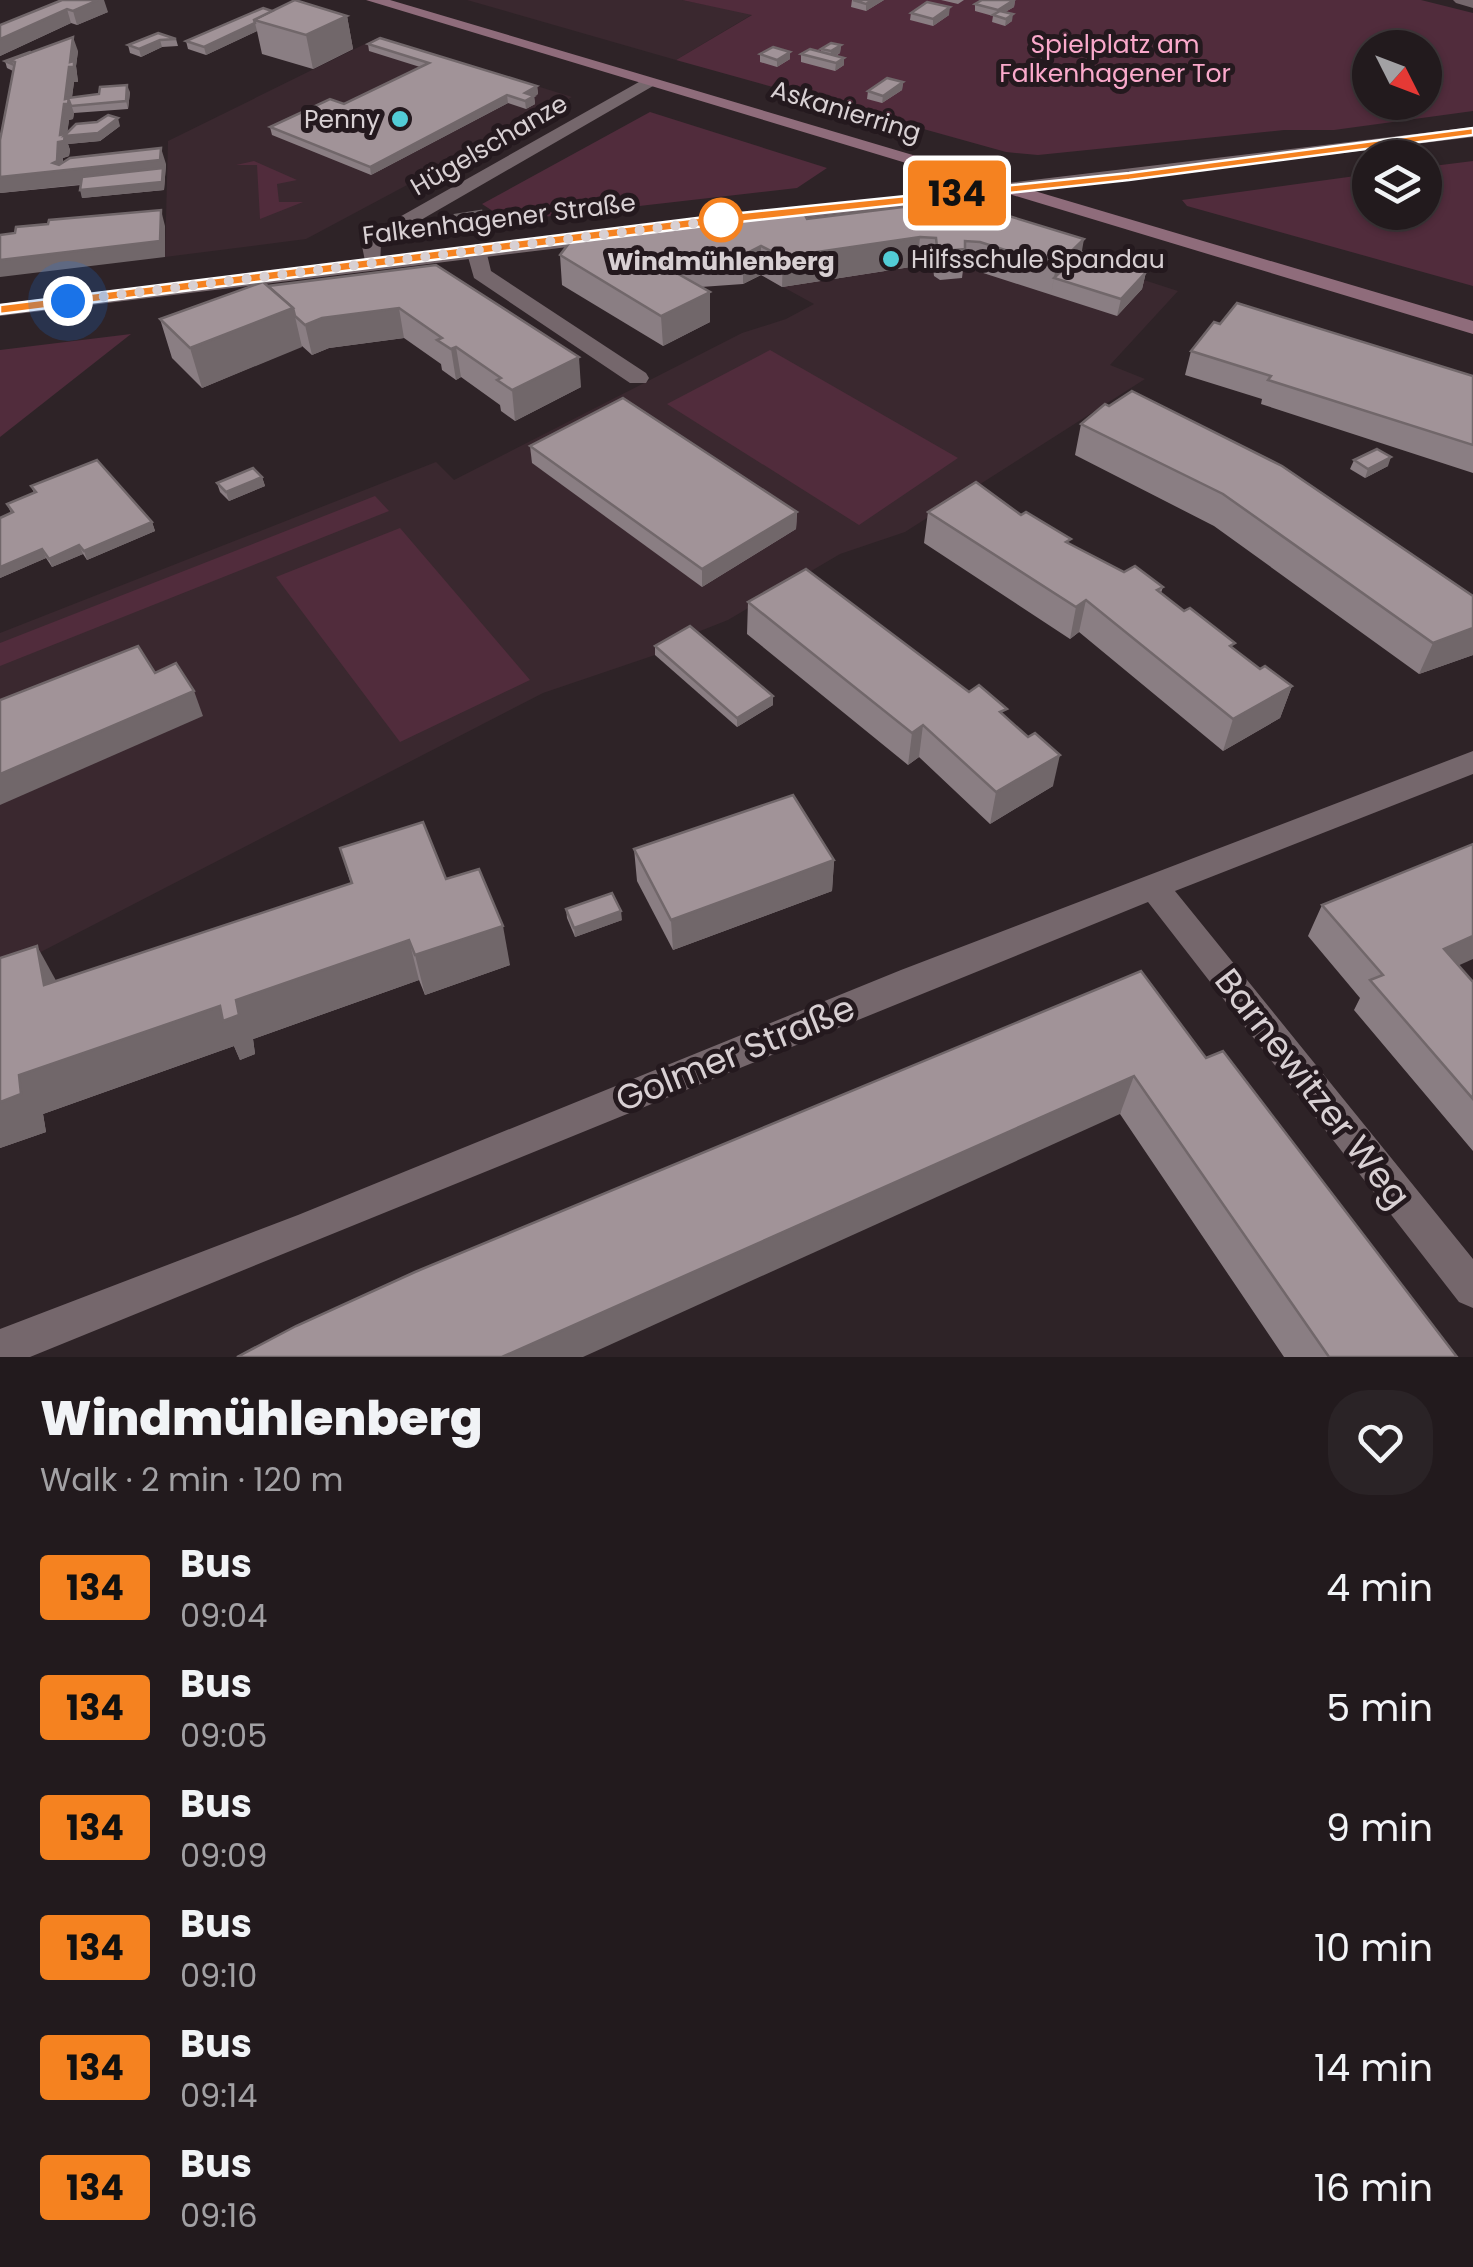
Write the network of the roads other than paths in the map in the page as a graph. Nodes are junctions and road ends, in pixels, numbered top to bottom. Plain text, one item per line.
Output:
1 (374, 0) edge
2 (1461, 0) edge
3 (1473, 3) edge
4 (652, 82) junction
5 (1473, 132) edge
6 (1006, 188) junction
7 (476, 250) junction
8 (373, 262) junction
9 (0, 310) edge
10 (1473, 328) edge
11 (638, 378) dead end
12 (1473, 762) edge
13 (1154, 886) junction
14 (1473, 1289) edge
15 (0, 1349) edge

1 - 4 main road, Askanierring
2 - 3 street
4 - 6 main road, Askanierring
4 - 8 street, Hügelschanze
5 - 6 street, Falkenhagener Straße
6 - 7 street, Falkenhagener Straße
6 - 10 main road, Askanierring
7 - 8 street, Falkenhagener Straße
7 - 11 street
8 - 9 street, Falkenhagener Straße
12 - 13 street, Golmer Straße
13 - 14 street, Barnewitzer Weg
13 - 15 street, Golmer Straße

